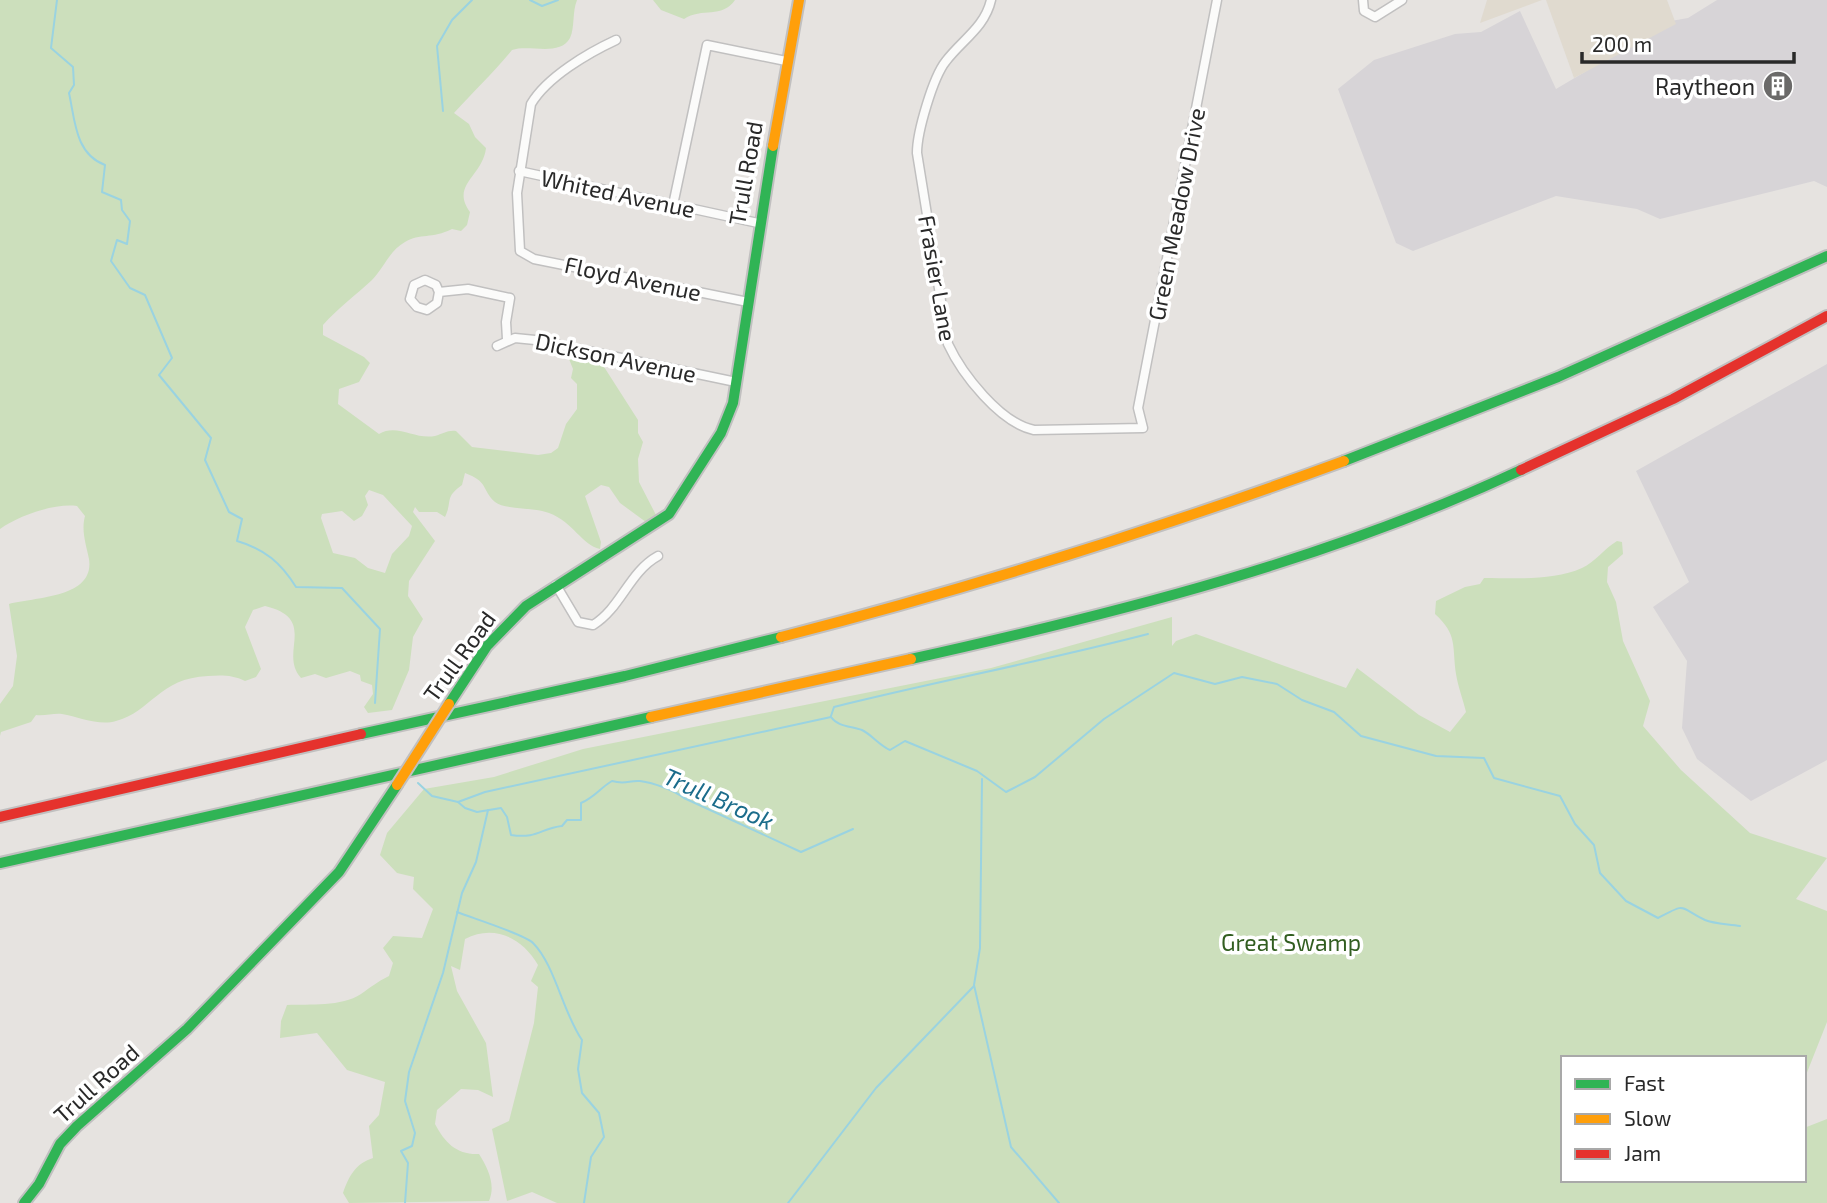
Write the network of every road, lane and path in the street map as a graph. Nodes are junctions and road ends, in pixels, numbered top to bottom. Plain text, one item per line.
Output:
1 (799, 0) edge
2 (991, 0) edge
3 (1217, 0) edge
4 (1363, 0) edge
5 (1402, 0) edge
6 (1389, 4) edge
7 (616, 40) dead end
8 (786, 61) junction
9 (519, 171) junction
10 (673, 205) junction
11 (758, 223) junction
12 (1827, 256) edge
13 (439, 292) dead end
14 (748, 302) junction
15 (1827, 316) edge
16 (507, 339) junction
17 (497, 346) dead end
18 (736, 382) junction
19 (1143, 428) joint
20 (658, 556) dead end
21 (556, 585) junction
22 (0, 817) edge
23 (0, 863) edge
24 (24, 1203) edge

1 - 8 main road, Trull Road
2 - 19 street, Frasier Lane
3 - 19 street, Green Meadow Drive
4 - 6 street
5 - 6 street
7 - 9 street
8 - 10 street
8 - 11 main road, Trull Road
9 - 10 street, Whited Avenue
9 - 14 street, Floyd Avenue
10 - 11 street, Whited Avenue
11 - 14 main road, Trull Road
12 - 22 main road
13 - 16 street
14 - 18 main road, Trull Road
15 - 23 main road
16 - 17 street, Dickson Avenue
16 - 18 street, Dickson Avenue
18 - 21 main road, Trull Road
20 - 21 street
21 - 24 main road, Trull Road, bridge

